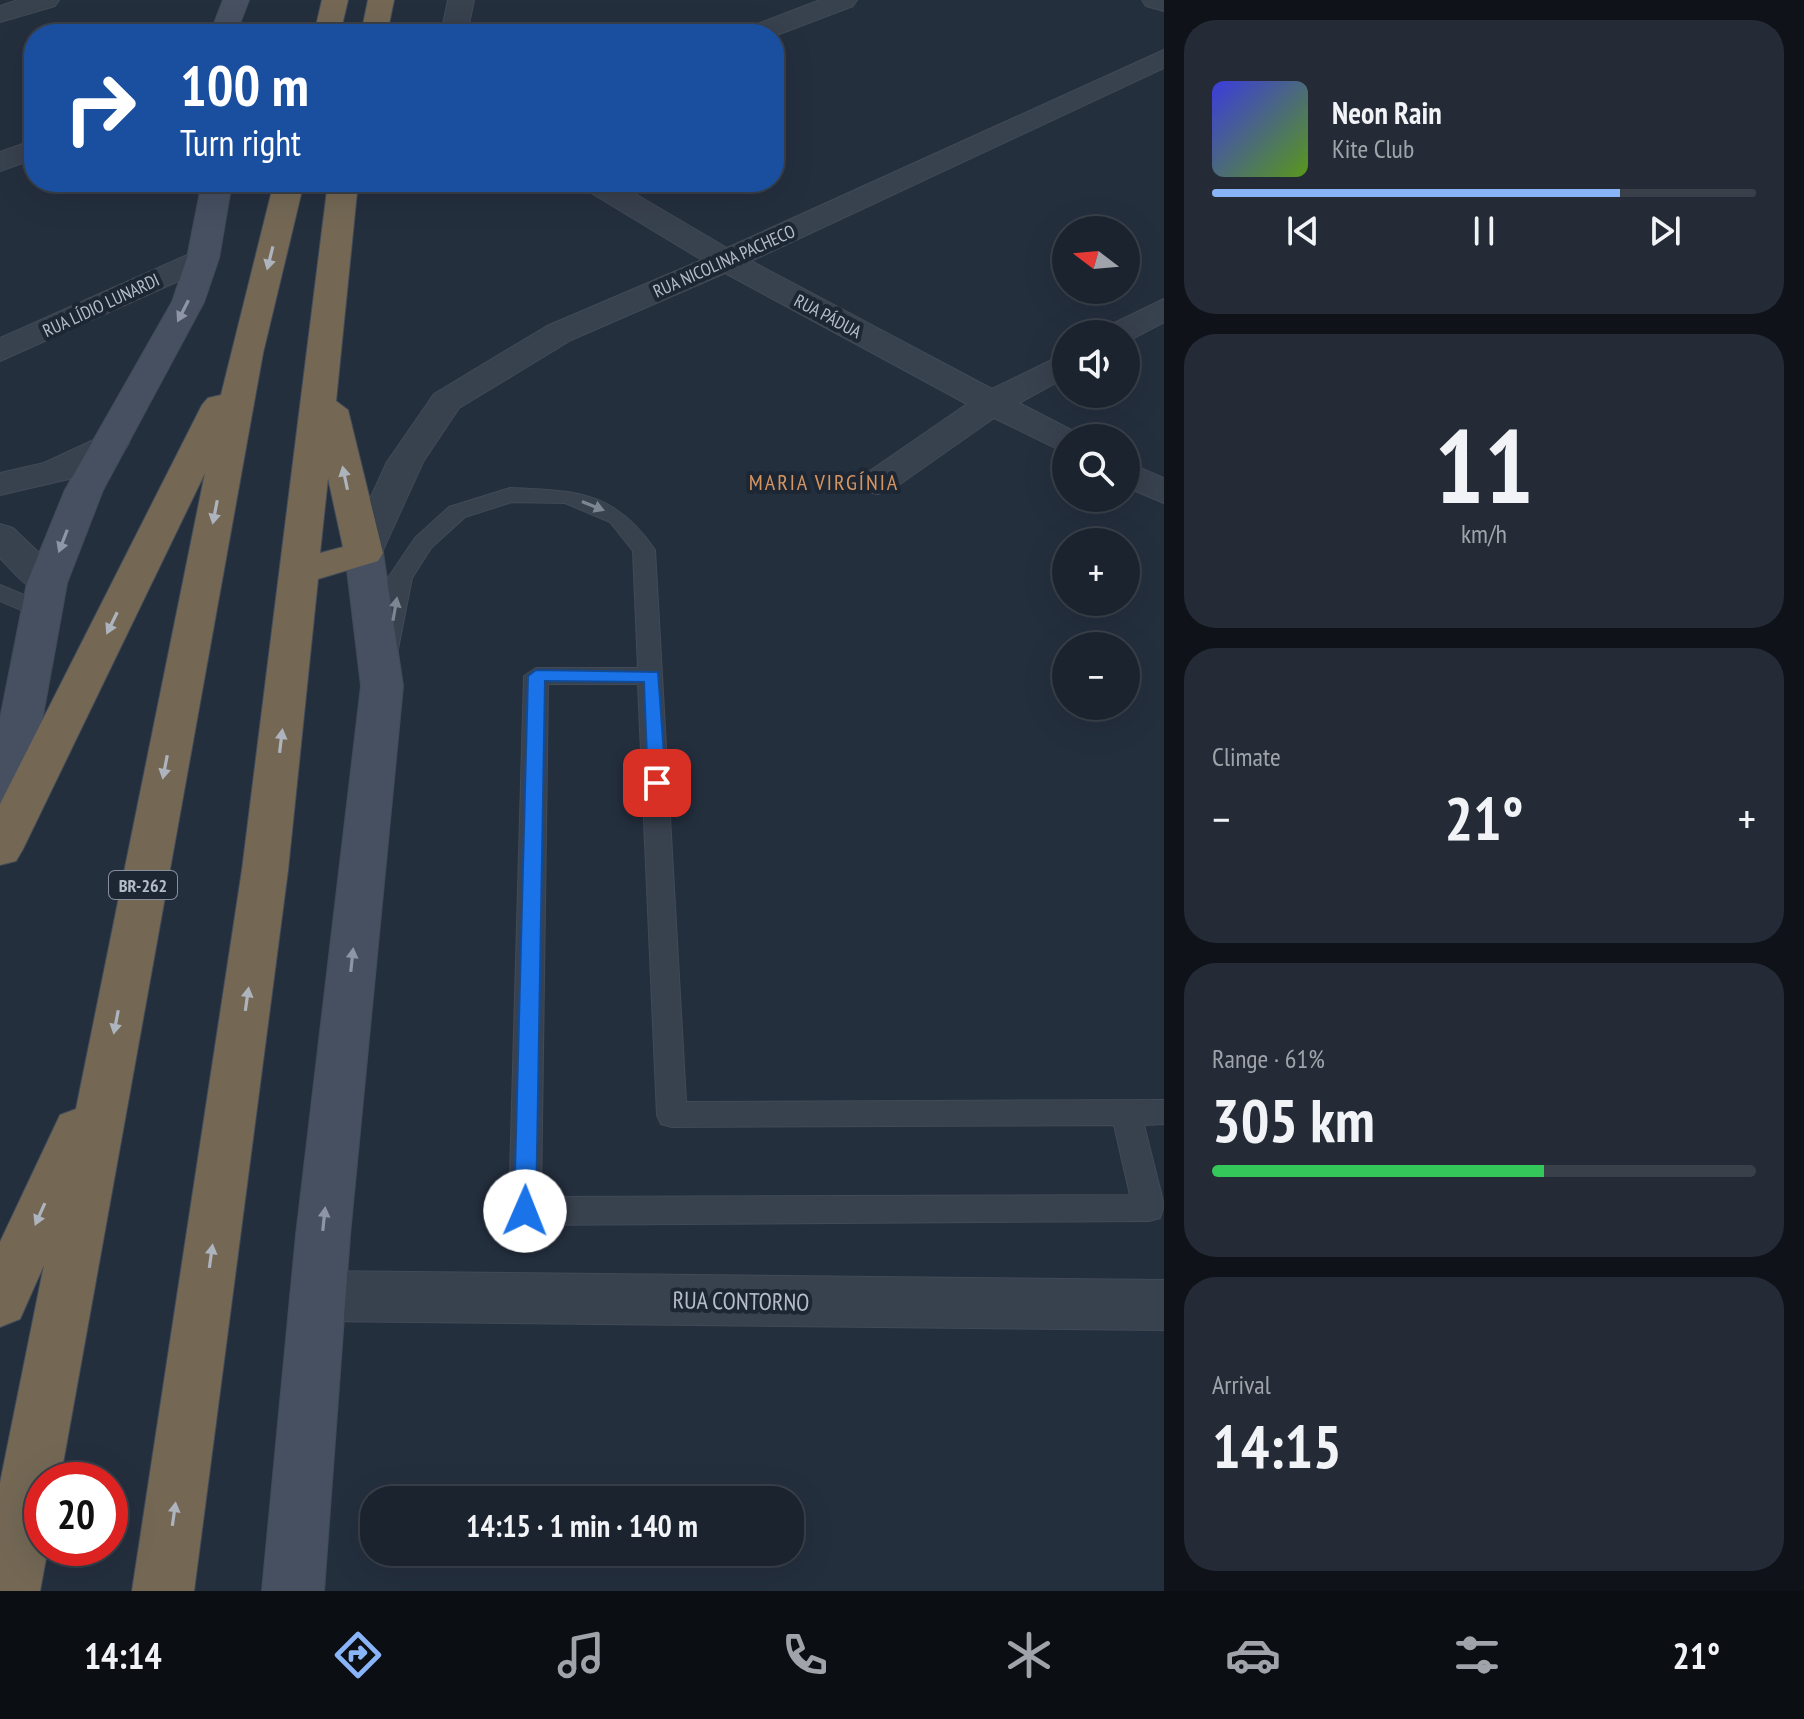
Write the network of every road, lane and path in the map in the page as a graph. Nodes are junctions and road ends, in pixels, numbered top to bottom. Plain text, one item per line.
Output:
1 (46, 0) edge
2 (236, 0) edge
3 (335, 0) edge
4 (381, 0) edge
5 (461, 0) edge
6 (844, 0) edge
7 (1155, 0) edge
8 (1164, 3) edge
9 (0, 14) edge
10 (227, 24) edge
11 (329, 24) edge
12 (376, 24) edge
13 (456, 24) edge
14 (782, 24) edge
15 (1164, 58) edge
16 (24, 153) edge
17 (0, 162) edge
18 (215, 192) edge
19 (286, 192) edge
20 (342, 192) edge
21 (611, 192) edge
22 (203, 258) junction
23 (726, 261) junction
24 (1164, 309) edge
25 (1140, 322) edge
26 (0, 351) edge
27 (246, 353) junction
28 (1052, 371) edge
29 (322, 372) junction
30 (990, 404) junction
31 (1052, 435) edge
32 (111, 443) junction
33 (1140, 480) edge
34 (877, 483) dead end
35 (0, 484) edge
36 (1164, 492) edge
37 (0, 536) edge
38 (364, 553) junction
39 (302, 571) junction
40 (0, 592) edge
41 (44, 597) junction
42 (652, 676) junction
43 (382, 686) junction
44 (0, 831) edge
45 (0, 849) edge
46 (107, 1066) junction
47 (1164, 1112) edge
48 (1126, 1113) junction
49 (318, 1296) junction
50 (0, 1302) edge
51 (1164, 1305) edge
52 (9, 1591) edge
53 (163, 1591) edge
54 (293, 1591) edge

1 - 9 street
2 - 10 main road
3 - 11 highway
4 - 12 highway
5 - 13 street
6 - 14 street
7 - 8 street
15 - 23 street, RUA NICOLINA PACHECO
16 - 17 street
18 - 22 main road
19 -> 27 highway, BR-262
20 - 29 highway
21 - 23 street, RUA PÁDUA
22 - 26 street, RUA LÍDIO LUNARDI
22 -> 32 main road
23 - 30 street, RUA PÁDUA
23 - 38 street, RUA NICOLINA PACHECO
24 - 25 street
27 -> 45 highway
27 -> 46 highway, BR-262
28 - 30 street
38 -> 29 highway
29 - 39 highway
30 - 31 street, RUA PÁDUA
30 - 34 street
32 - 35 street
32 -> 41 main road
33 - 36 street
37 - 41 street
38 - 39 highway
38 - 43 main road
53 -> 39 highway
40 - 41 lane
41 - 44 main road
43 -> 42 lane
42 - 48 lane
42 - 48 lane
49 -> 43 main road
46 -> 50 highway
46 - 52 highway, BR-262
47 - 48 lane
49 - 51 street, RUA CONTORNO
49 - 54 main road

